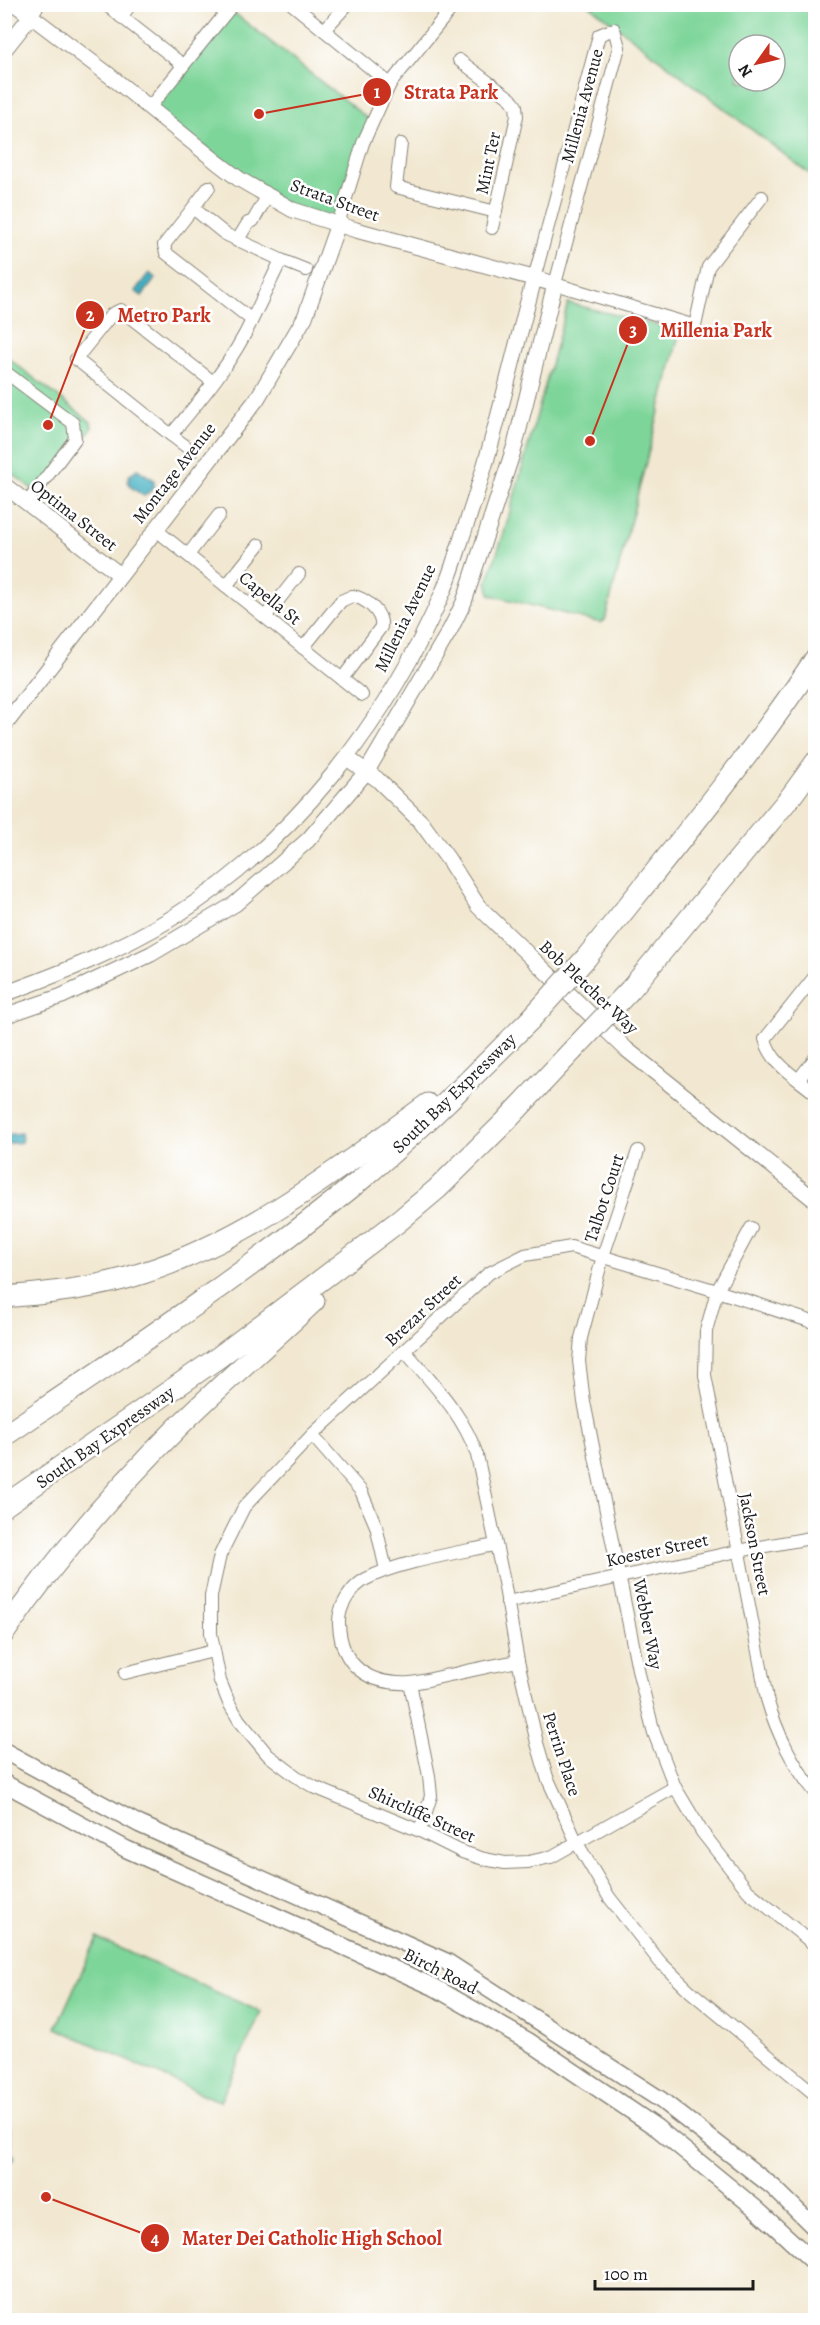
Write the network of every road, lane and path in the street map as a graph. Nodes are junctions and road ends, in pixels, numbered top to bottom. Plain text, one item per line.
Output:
1 (15, 4) edge
2 (105, 4) edge
3 (131, 4) edge
4 (233, 4) edge
5 (292, 4) edge
6 (348, 4) edge
7 (455, 5) edge
8 (35, 10) edge
9 (121, 17) junction
10 (324, 30) junction
11 (4, 50) edge
12 (459, 60) dead end
13 (183, 66) junction
14 (390, 84) junction
15 (149, 108) junction
16 (401, 144) dead end
17 (209, 187) dead end
18 (265, 193) junction
19 (762, 197) dead end
20 (193, 208) junction
21 (496, 212) junction
22 (338, 224) junction
23 (492, 228) dead end
24 (237, 241) junction
25 (281, 260) junction
26 (306, 270) dead end
27 (534, 279) junction
28 (555, 284) junction
29 (252, 320) junction
30 (4, 371) edge
31 (213, 382) junction
32 (171, 435) junction
33 (192, 451) dead end
34 (4, 485) edge
35 (27, 503) junction
36 (219, 515) dead end
37 (155, 529) junction
38 (259, 545) dead end
39 (188, 555) junction
40 (299, 574) dead end
41 (120, 575) junction
42 (226, 586) junction
43 (442, 594) junction
44 (464, 602) junction
45 (265, 617) junction
46 (303, 648) junction
47 (816, 657) edge
48 (342, 679) junction
49 (362, 694) dead end
50 (4, 726) edge
51 (347, 758) junction
52 (816, 762) edge
53 (367, 771) junction
54 (164, 922) junction
55 (175, 941) junction
56 (816, 975) edge
57 (4, 994) edge
58 (4, 1016) edge
59 (816, 1057) edge
60 (489, 1060) junction
61 (798, 1079) junction
62 (816, 1094) edge
63 (638, 1151) dead end
64 (816, 1201) edge
65 (399, 1221) junction
66 (751, 1227) dead end
67 (603, 1256) junction
68 (717, 1291) junction
69 (4, 1297) edge
70 (816, 1323) edge
71 (405, 1352) junction
72 (312, 1435) junction
73 (4, 1436) edge
74 (4, 1506) edge
75 (816, 1537) edge
76 (494, 1545) junction
77 (738, 1551) junction
78 (386, 1570) junction
79 (620, 1576) junction
80 (507, 1602) junction
81 (4, 1633) edge
82 (213, 1651) junction
83 (518, 1661) junction
84 (126, 1673) dead end
85 (410, 1683) junction
86 (4, 1751) edge
87 (4, 1783) edge
88 (675, 1787) junction
89 (816, 1793) edge
90 (420, 1830) junction
91 (577, 1843) junction
92 (816, 1946) edge
93 (816, 2095) edge
94 (816, 2229) edge
95 (816, 2264) edge

1 - 8 street, Strata Street
2 - 9 street
3 - 9 street
4 - 13 street
5 - 10 street
6 - 10 street
7 - 14 street
8 - 11 street
8 - 15 street, Strata Street
9 - 13 street
10 - 14 street
12 - 21 street, Mint Ter
13 - 15 street
14 - 22 street
15 - 18 street, Strata Street
16 - 21 street
17 - 20 street
18 - 22 street, Strata Street
18 - 24 street
19 - 28 street, Strata Street
20 - 24 street
20 - 29 street
21 - 23 street, Mint Ter
22 - 27 street, Strata Street
22 - 37 street, Montage Avenue
24 - 25 street
25 - 26 street
25 - 29 street
27 - 28 street, Strata Street
27 - 28 street, Millenia Avenue
27 - 43 street, Millenia Avenue
28 - 44 street, Millenia Avenue
29 - 31 street
30 - 35 street
31 - 32 street
31 - 32 street
32 - 33 street
34 - 35 street, Optima Street
35 - 41 street, Optima Street
36 - 39 street
37 - 39 street, Capella St
37 - 41 street, Montage Avenue
38 - 42 street
39 - 42 street, Capella St
40 - 45 street
41 - 50 street, Montage Avenue
42 - 45 street, Capella St
43 - 44 street
43 - 51 street, Millenia Avenue
44 - 53 street, Millenia Avenue
45 - 46 street, Capella St
46 - 48 street, Capella St
46 - 48 street
47 - 60 highway, South Bay Expressway, bridge
48 - 49 street, Capella St
51 - 53 street, Bob Pletcher Way
51 - 54 street, Millenia Avenue
52 - 65 highway, South Bay Expressway, bridge
53 - 55 street, Millenia Avenue
53 - 64 street, Bob Pletcher Way
54 - 55 street
54 - 57 street, Millenia Avenue
55 - 58 street, Millenia Avenue
56 - 61 street
59 - 61 street
60 - 69 highway
60 - 73 highway, South Bay Expressway
61 - 62 street
63 - 67 street, Talbot Court
65 - 74 highway, South Bay Expressway
65 - 81 highway
66 - 68 street, Jackson Street
67 - 68 street, Brezar Street
67 - 71 street, Brezar Street
67 - 79 street, Webber Way
68 - 70 street, Brezar Street
68 - 77 street, Jackson Street
71 - 72 street, Brezar Street
71 - 76 street, Perrin Place
72 - 78 street
72 - 82 street, Brezar Street
75 - 77 street, Koester Street
76 - 78 street
76 - 80 street, Perrin Place
77 - 79 street, Koester Street
77 - 89 street, Jackson Street
78 - 85 street
79 - 80 street, Koester Street
79 - 88 street, Webber Way
80 - 83 street, Perrin Place
82 - 84 street
82 - 90 street, Shircliffe Street
83 - 85 street
83 - 91 street, Perrin Place
85 - 90 street
86 - 94 main road, Birch Road
87 - 95 main road, Birch Road
88 - 91 street, Shircliffe Street
88 - 92 street, Webber Way
90 - 91 street, Shircliffe Street
91 - 93 street, Perrin Place

